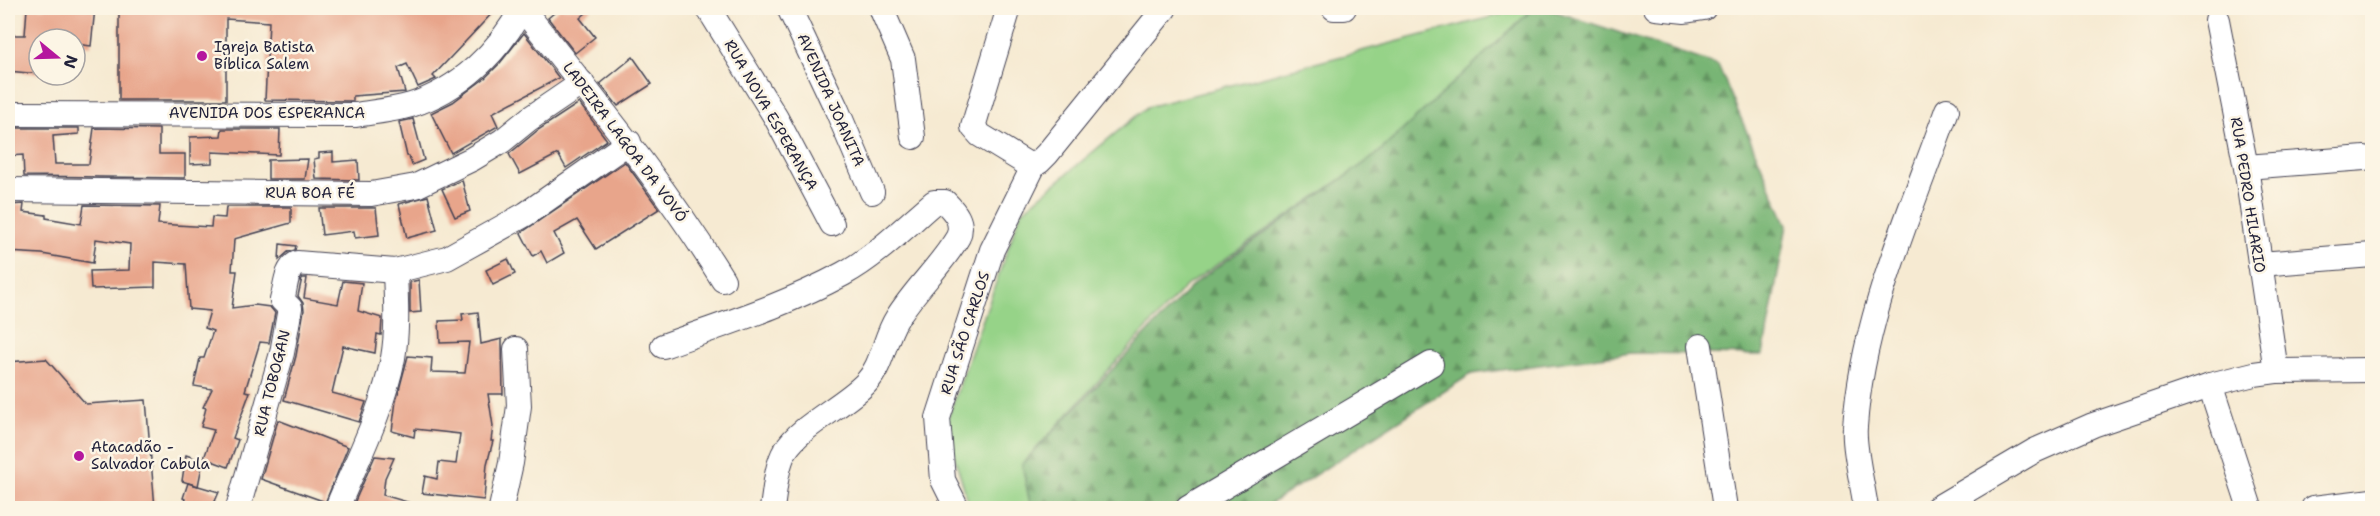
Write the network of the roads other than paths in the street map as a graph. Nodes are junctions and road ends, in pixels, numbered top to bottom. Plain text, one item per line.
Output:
1 (522, 8) edge
2 (708, 8) edge
3 (789, 8) edge
4 (881, 8) edge
5 (1009, 8) edge
6 (1166, 8) edge
7 (1334, 8) edge
8 (1344, 8) edge
9 (1656, 8) edge
10 (1704, 8) edge
11 (2217, 20) dead end
12 (582, 83) junction
13 (1947, 110) dead end
14 (8, 114) edge
15 (912, 137) dead end
16 (629, 142) junction
17 (2365, 158) dead end
18 (1040, 160) junction
19 (2246, 167) junction
20 (8, 190) edge
21 (872, 192) dead end
22 (832, 224) dead end
23 (2373, 255) edge
24 (2260, 264) junction
25 (395, 271) junction
26 (723, 280) dead end
27 (663, 346) dead end
28 (1700, 346) dead end
29 (516, 349) dead end
30 (1431, 364) dead end
31 (2373, 370) edge
32 (2276, 371) junction
33 (2210, 385) junction
34 (2373, 501) edge
35 (238, 508) edge
36 (337, 508) edge
37 (501, 508) edge
38 (772, 508) edge
39 (957, 508) edge
40 (1188, 508) edge
41 (1725, 508) edge
42 (1866, 508) edge
43 (1937, 508) edge
44 (2250, 508) edge
45 (2313, 508) edge

1 - 12 street, LADEIRA LAGOA DA VOVÓ
1 - 14 street, AVENIDA DOS ESPERANCA
2 - 22 street, RUA NOVA ESPERANÇA
3 - 21 street, AVENIDA JOANITA
4 - 15 street
5 - 18 street
6 - 18 street, RUA SÃO CARLOS
7 - 8 street
9 - 10 street
11 - 19 street, RUA PEDRO HILARIO
12 - 16 street, LADEIRA LAGOA DA VOVÓ
12 - 20 street, RUA BOA FÉ
13 - 42 street
16 - 25 street
16 - 26 street, LADEIRA LAGOA DA VOVÓ
17 - 19 street
18 - 39 street, RUA SÃO CARLOS
19 - 24 street, RUA PEDRO HILARIO
23 - 24 street
24 - 32 street, RUA PEDRO HILARIO
25 - 35 street, RUA TOBOGAN
25 - 36 street
27 - 38 street
28 - 41 street
29 - 37 street
30 - 40 street
31 - 32 street
32 - 33 street
33 - 43 street
33 - 44 street
34 - 45 street

